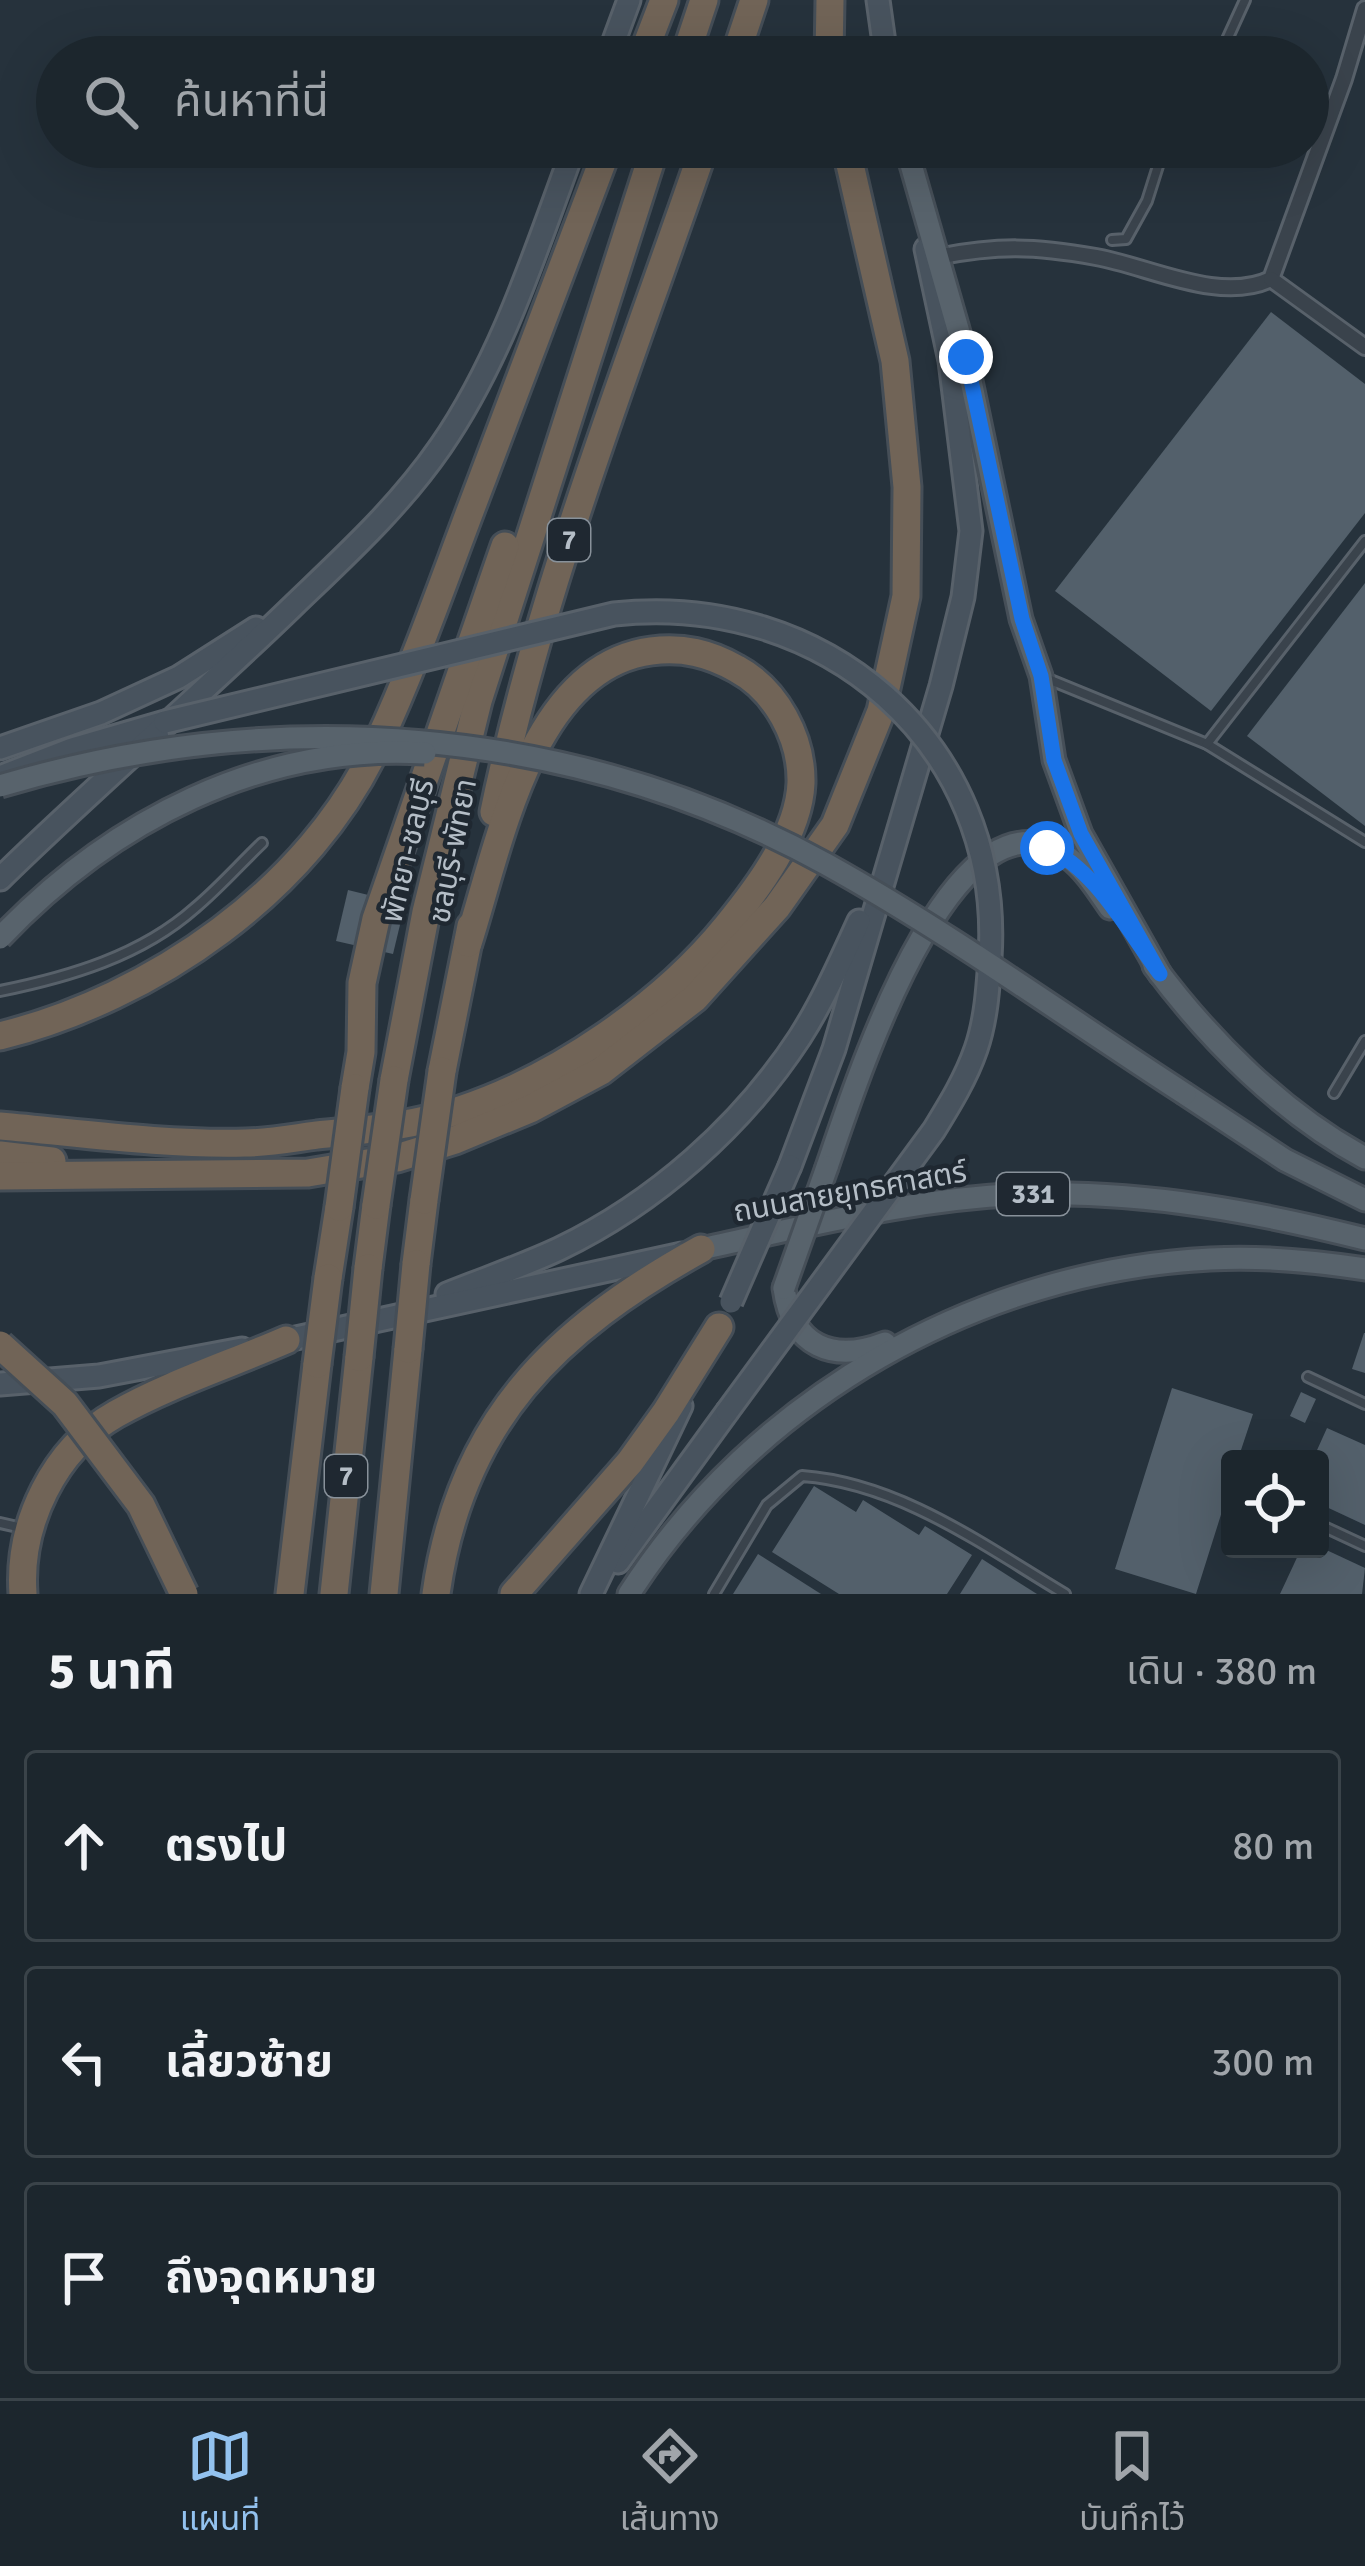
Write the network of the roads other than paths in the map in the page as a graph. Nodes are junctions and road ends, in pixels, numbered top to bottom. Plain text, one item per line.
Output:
1 (629, 0) edge
2 (664, 0) edge
3 (704, 0) edge
4 (754, 0) edge
5 (830, 0) edge
6 (878, 0) edge
7 (1245, 0) edge
8 (1365, 9) edge
9 (616, 36) edge
10 (650, 36) edge
11 (692, 36) edge
12 (741, 36) edge
13 (830, 36) edge
14 (883, 36) edge
15 (1229, 36) edge
16 (1329, 120) edge
17 (566, 168) edge
18 (600, 168) edge
19 (648, 168) edge
20 (697, 168) edge
21 (851, 168) edge
22 (909, 168) edge
23 (911, 168) edge
24 (1157, 168) edge
25 (1312, 168) edge
26 (1112, 240) dead end
27 (937, 257) junction
28 (1271, 279) junction
29 (601, 308) junction
30 (1365, 347) edge
31 (1365, 541) edge
32 (297, 602) junction
33 (1041, 676) junction
34 (1207, 744) junction
35 (0, 748) edge
36 (553, 764) junction
37 (0, 776) edge
38 (0, 787) edge
39 (1365, 842) edge
40 (262, 843) dead end
41 (886, 861) junction
42 (0, 880) edge
43 (0, 938) edge
44 (468, 943) junction
45 (1160, 974) junction
46 (0, 991) edge
47 (0, 1036) edge
48 (1365, 1040) edge
49 (1334, 1094) dead end
50 (0, 1126) edge
51 (0, 1155) edge
52 (1365, 1158) edge
53 (164, 1172) junction
54 (0, 1176) edge
55 (1365, 1200) edge
56 (1365, 1239) edge
57 (701, 1250) junction
58 (1365, 1269) edge
59 (970, 1311) junction
60 (725, 1314) junction
61 (386, 1318) junction
62 (286, 1340) junction
63 (0, 1345) edge
64 (1308, 1377) dead end
65 (0, 1384) edge
66 (1365, 1404) edge
67 (0, 1523) edge
68 (29, 1529) junction
69 (1329, 1529) edge
70 (1365, 1546) edge
71 (23, 1594) edge
72 (184, 1594) edge
73 (290, 1594) edge
74 (334, 1594) edge
75 (384, 1594) edge
76 (436, 1594) edge
77 (514, 1594) edge
78 (595, 1594) edge
79 (628, 1594) edge
80 (714, 1594) edge
81 (1065, 1594) edge

1 - 9 main road
2 - 10 highway
3 - 11 highway
4 - 12 highway
5 - 13 highway
6 - 14 main road
7 - 15 lane
8 - 16 street
17 - 32 main road
18 - 47 highway
19 - 29 highway, พัทยา-ชลบุรี / 7
20 - 44 highway, ชลบุรี-พัทยา / 7
21 - 53 highway
22 - 41 main road
23 - 27 main road
24 - 26 lane
25 - 28 street
27 - 28 street
27 - 33 main road
28 - 30 street
29 - 73 highway, bridge
29 - 74 highway, พัทยา-ชลบุรี / 7, bridge
31 - 34 lane
32 - 35 main road
32 - 42 main road
33 - 34 lane
33 - 45 main road
34 - 39 lane
36 - 38 main road, bridge
36 - 43 main road, bridge
36 - 55 main road, bridge
37 - 78 main road, bridge
40 - 46 lane
41 - 60 main road, bridge
41 - 61 main road
44 - 50 highway
44 - 75 highway, ชลบุรี-พัทยา / 7, bridge
45 - 52 main road
45 - 59 main road, bridge
48 - 49 lane
51 - 53 highway
53 - 54 highway
56 - 57 main road, ถนนสายยุทธศาสตร์ / 331
57 - 61 main road
57 - 76 highway
58 - 59 main road
59 - 79 main road
60 - 77 highway
60 - 78 main road
61 - 62 main road
62 - 65 main road
62 - 68 highway
63 - 72 highway, bridge
64 - 66 lane
67 - 68 lane
68 - 71 highway
69 - 70 lane
80 - 81 lane

